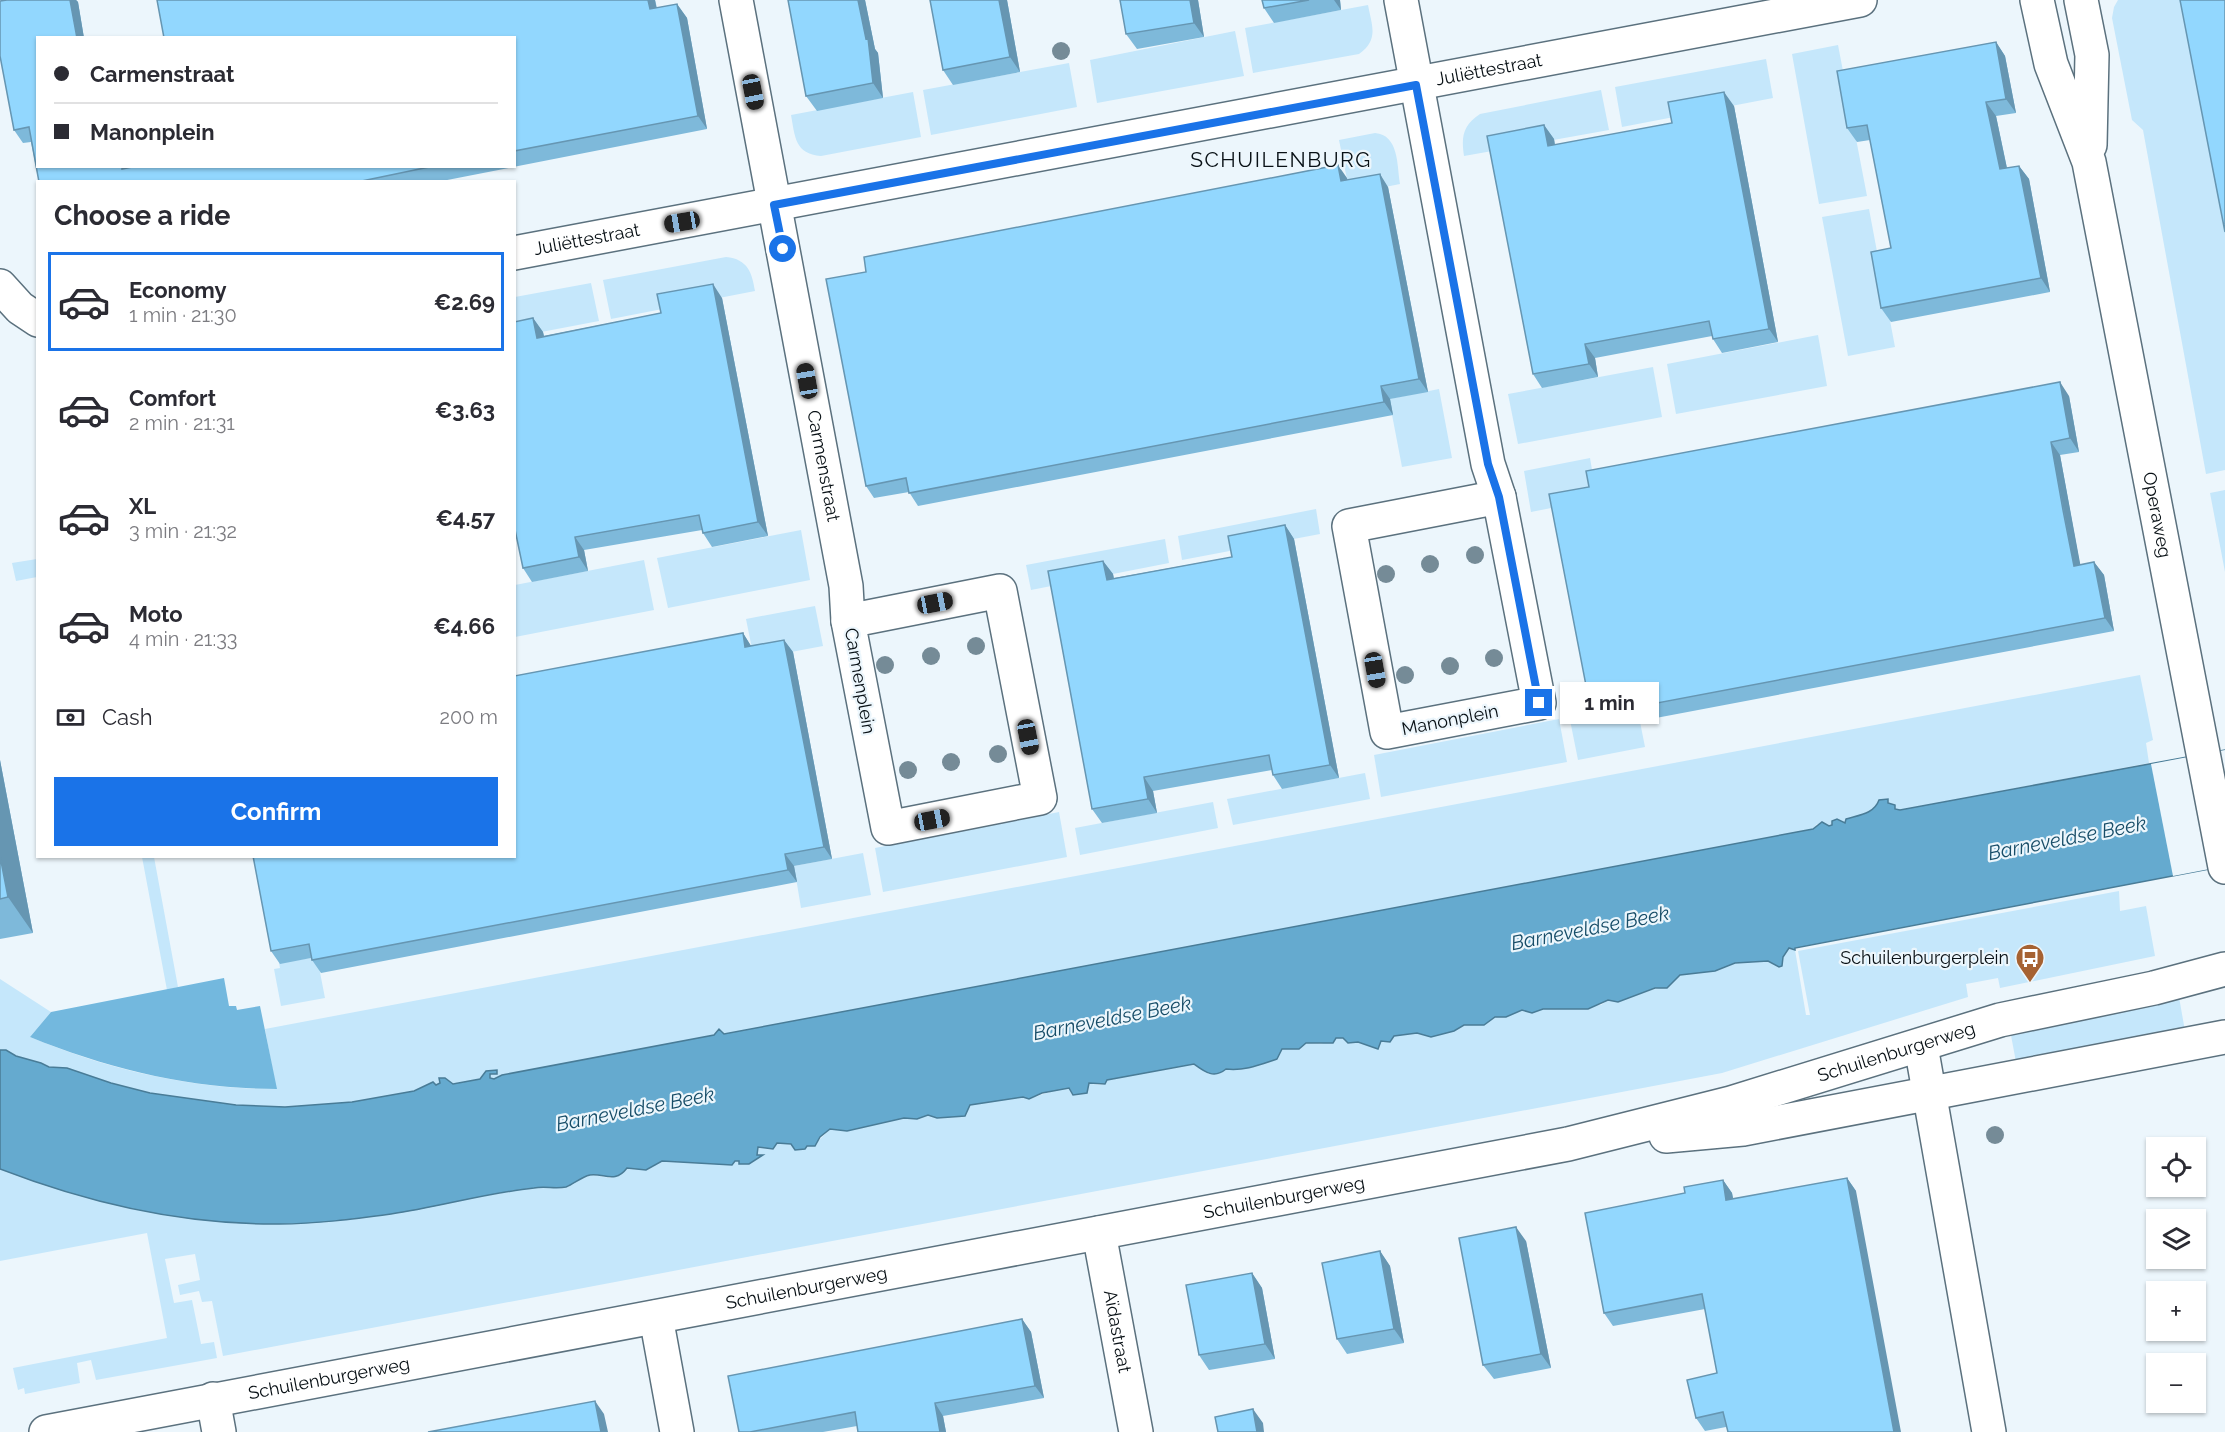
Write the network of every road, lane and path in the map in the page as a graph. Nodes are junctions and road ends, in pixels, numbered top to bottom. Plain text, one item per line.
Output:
1 (736, 0) edge
2 (1401, 0) edge
3 (1860, 0) edge
4 (2037, 0) edge
5 (2081, 0) edge
6 (1416, 85) junction
7 (2089, 162) junction
8 (774, 205) junction
9 (516, 254) edge
10 (0, 286) edge
11 (36, 319) edge
12 (1499, 497) junction
13 (848, 621) junction
14 (2225, 867) edge
15 (2225, 969) edge
16 (2225, 1037) edge
17 (1921, 1046) junction
18 (1929, 1092) junction
19 (1568, 1144) junction
20 (1099, 1233) junction
21 (656, 1317) junction
22 (213, 1400) junction
23 (46, 1432) edge
24 (219, 1432) edge
25 (677, 1432) edge
26 (1136, 1432) edge
27 (1989, 1432) edge

1 - 8 street, Carmenstraat
2 - 6 street
3 - 6 street, Juliëttestraat
4 - 7 street, Operaweg
5 - 7 street, Operaweg
6 - 8 street, Juliëttestraat
6 - 12 street
7 - 14 street, Operaweg
8 - 9 street, Juliëttestraat
8 - 13 street, Carmenstraat
10 - 11 street
12 - 12 street, Manonplein
13 - 13 street, Carmenplein
15 - 17 street, Schuilenburgerweg
16 - 18 street, Schuilenburgerweg
17 - 18 street
17 - 19 street, Schuilenburgerweg
18 - 19 street, Schuilenburgerweg
18 - 27 street
19 - 20 street, Schuilenburgerweg
20 - 21 street, Schuilenburgerweg
20 - 26 street, Aïdastraat
21 - 22 street, Schuilenburgerweg
21 - 25 street
22 - 23 street, Schuilenburgerweg
22 - 24 street

